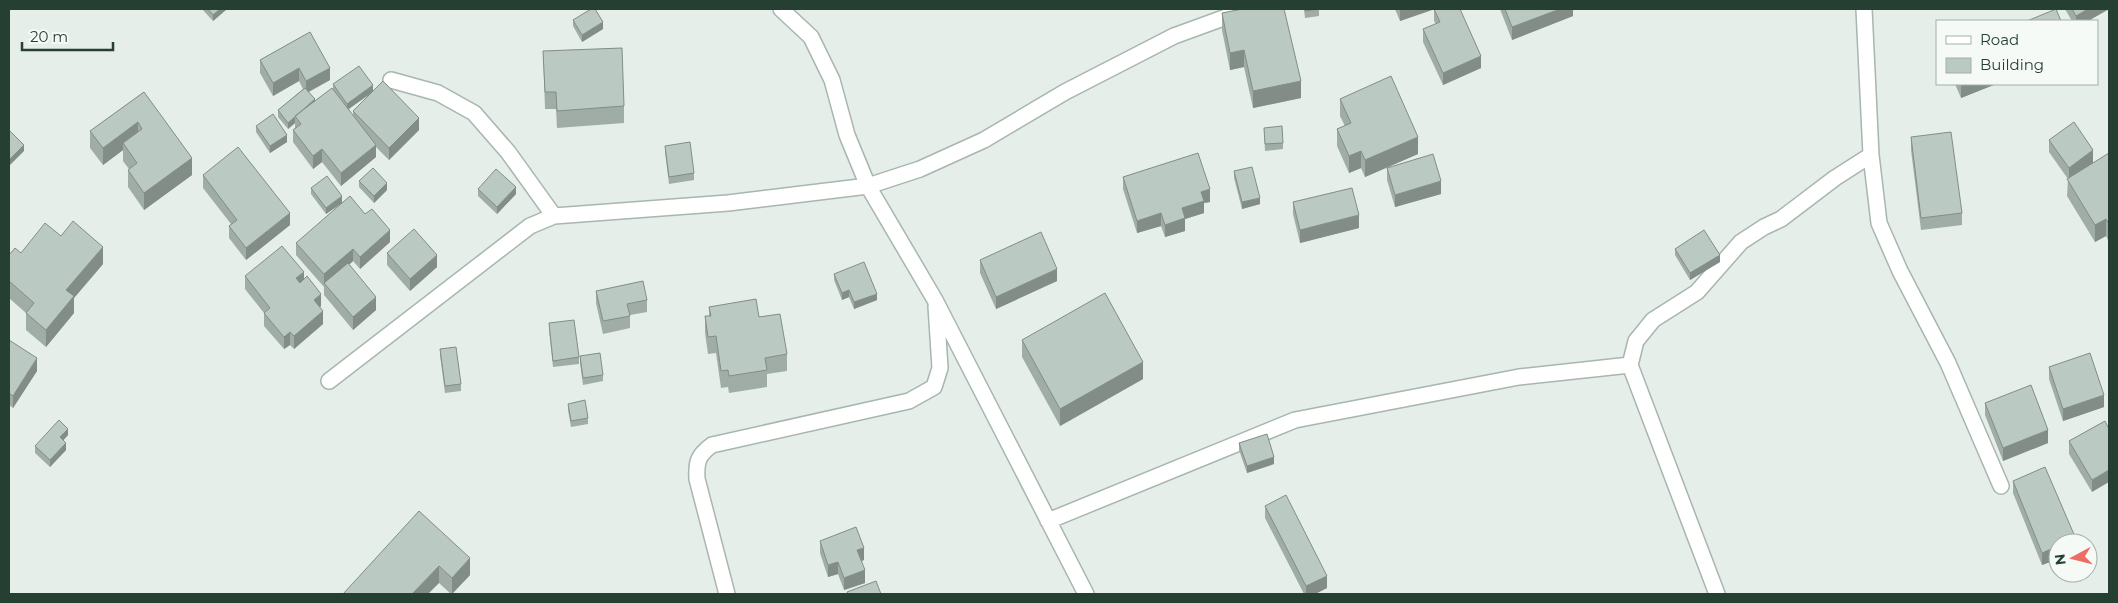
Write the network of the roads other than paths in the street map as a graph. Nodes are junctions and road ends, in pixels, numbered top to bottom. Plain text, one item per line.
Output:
1 (781, 9) edge
2 (1248, 9) edge
3 (1864, 9) edge
4 (391, 80) dead end
5 (1871, 155) junction
6 (868, 186) junction
7 (554, 216) junction
8 (936, 300) junction
9 (1630, 365) junction
10 (329, 382) dead end
11 (2001, 486) dead end
12 (1048, 521) junction
13 (727, 594) edge
14 (1086, 594) edge
15 (1717, 594) edge

1 - 6 street
2 - 6 street
3 - 5 street
4 - 7 street
5 - 9 street
5 - 11 street
6 - 7 street
6 - 8 street
7 - 10 street
8 - 12 street
8 - 13 street
9 - 12 street
9 - 15 street
12 - 14 street

